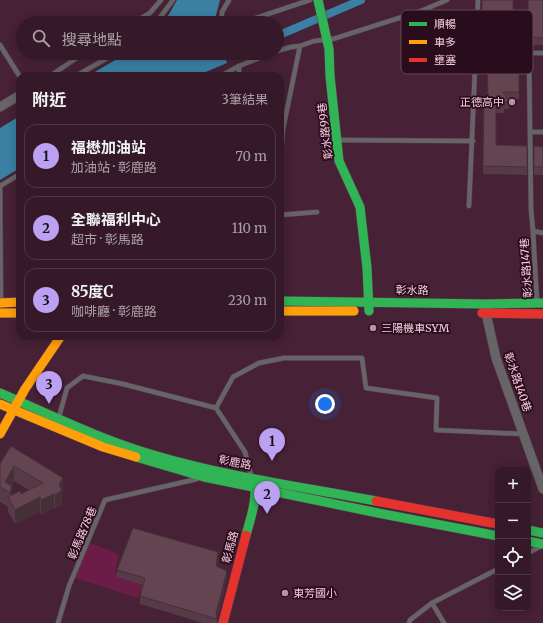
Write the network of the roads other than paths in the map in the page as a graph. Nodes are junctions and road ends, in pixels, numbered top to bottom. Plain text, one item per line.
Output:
1 (161, 0) edge
2 (173, 0) edge
3 (228, 0) edge
4 (310, 0) edge
5 (318, 0) edge
6 (447, 0) edge
7 (478, 0) edge
8 (425, 10) edge
9 (478, 10) edge
10 (145, 16) edge
11 (161, 16) edge
12 (222, 16) edge
13 (262, 16) edge
14 (401, 17) edge
15 (327, 37) junction
16 (0, 44) edge
17 (300, 46) junction
18 (284, 49) edge
19 (74, 60) edge
20 (104, 60) edge
21 (254, 60) edge
22 (239, 66) junction
23 (17, 72) edge
24 (56, 72) edge
25 (83, 72) edge
26 (228, 72) edge
27 (239, 72) edge
28 (475, 74) edge
29 (529, 74) edge
30 (16, 97) edge
31 (0, 107) edge
32 (284, 125) edge
33 (530, 132) junction
34 (543, 132) edge
35 (338, 140) junction
36 (473, 141) junction
37 (16, 176) edge
38 (0, 186) edge
39 (469, 206) dead end
40 (317, 212) dead end
41 (284, 215) edge
42 (533, 231) junction
43 (543, 233) edge
44 (284, 301) edge
45 (16, 302) edge
46 (0, 303) edge
47 (540, 303) edge
48 (369, 306) junction
49 (483, 310) junction
50 (284, 311) edge
51 (0, 313) edge
52 (16, 313) edge
53 (461, 313) dead end
54 (541, 314) edge
55 (58, 340) edge
56 (0, 393) edge
57 (0, 404) edge
58 (16, 405) junction
59 (216, 408) junction
60 (59, 418) junction
61 (0, 434) edge
62 (523, 434) junction
63 (204, 477) junction
64 (252, 477) junction
65 (256, 487) junction
66 (543, 489) edge
67 (380, 502) junction
68 (378, 513) junction
69 (436, 513) junction
70 (495, 523) edge
71 (434, 524) junction
72 (531, 531) edge
73 (543, 533) edge
74 (495, 535) edge
75 (531, 542) edge
76 (543, 545) edge
77 (531, 551) edge
78 (495, 571) edge
79 (432, 604) junction
80 (58, 623) edge
81 (222, 623) edge
82 (409, 623) edge
83 (444, 623) edge

1 - 10 lane
2 - 11 lane
3 - 12 lane
4 - 13 lane
5 - 15 main road, 彰水路99巷
6 - 8 lane
7 - 9 lane
14 - 15 lane
15 - 17 lane
15 - 35 main road, 彰水路99巷
16 - 23 lane
17 - 18 lane
17 - 32 lane
19 - 24 lane
20 - 25 lane
21 - 22 lane
22 - 26 lane
22 - 27 lane
28 - 36 lane
29 - 33 lane
30 - 31 street
33 - 34 lane
33 - 42 lane
35 - 36 lane
35 - 48 main road, 彰水路99巷
36 - 39 lane
37 - 38 lane
38 - 46 lane
40 - 41 lane
42 - 43 lane, 彰水路147巷
42 - 47 lane, 彰水路147巷
44 - 48 main road, 彰水路
45 - 46 main road
47 - 49 main road, 彰水路
47 - 54 lane, 彰水路147巷
48 - 49 main road, 彰水路
48 - 50 main road, 彰水路
48 - 53 main road, 彰水路
49 - 54 main road, 彰水路
49 - 62 street, 彰水路140巷
51 - 52 main road
55 - 58 main road
56 - 58 main road, 彰鹿路
57 - 58 main road, 彰鹿路
58 - 60 main road, 彰鹿路
58 - 61 main road
58 - 63 main road, 彰鹿路
59 - 60 lane
59 - 62 lane
59 - 64 lane
60 - 64 main road, 彰鹿路
62 - 66 street, 彰水路140巷
63 - 65 main road, 彰鹿路
63 - 80 lane, 彰馬路78巷
64 - 65 main road
64 - 67 main road, 彰鹿路
65 - 68 main road, 彰鹿路
65 - 81 main road, 彰馬路
67 - 68 main road
67 - 69 main road, 彰鹿路
68 - 71 main road, 彰鹿路
69 - 70 main road, 彰鹿路
69 - 71 main road
71 - 74 main road, 彰鹿路
72 - 73 main road
75 - 76 main road
76 - 77 lane
78 - 79 lane
79 - 82 lane
79 - 83 lane

